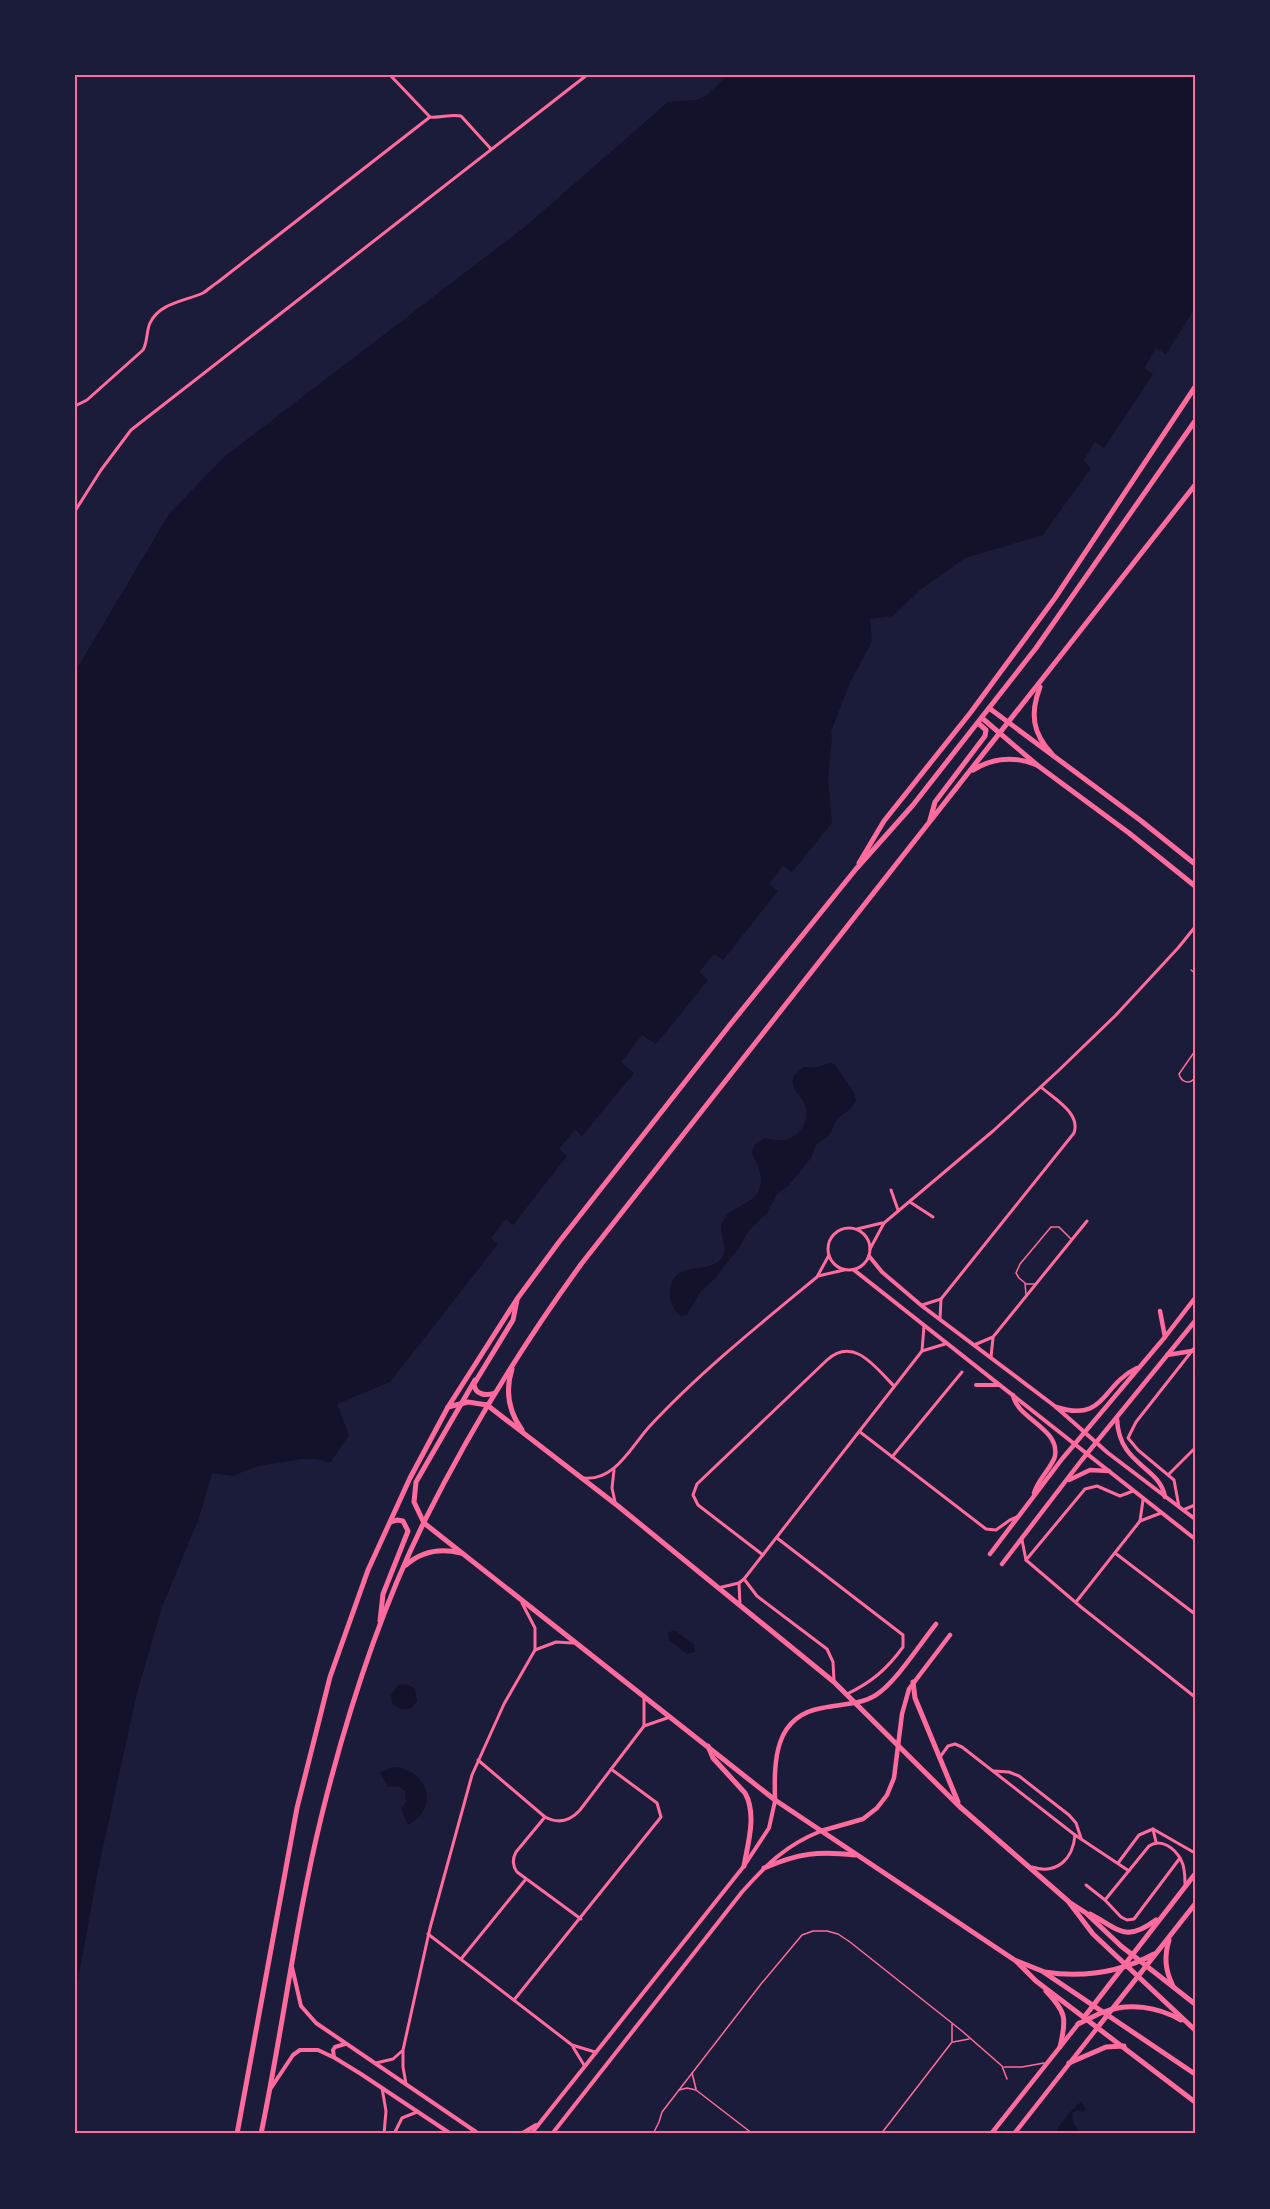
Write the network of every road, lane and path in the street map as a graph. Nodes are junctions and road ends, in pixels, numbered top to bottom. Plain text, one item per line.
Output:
1 (390, 75) edge
2 (587, 75) edge
3 (430, 117) junction
4 (491, 149) junction
5 (1195, 387) edge
6 (75, 406) edge
7 (1195, 421) edge
8 (1195, 485) edge
9 (75, 511) edge
10 (1043, 680) junction
11 (989, 708) junction
12 (980, 720) junction
13 (1009, 723) junction
14 (1001, 733) junction
15 (1052, 754) junction
16 (1037, 765) junction
17 (967, 775) junction
18 (929, 822) junction
19 (1195, 864) edge
20 (856, 869) junction
21 (1195, 886) edge
22 (1195, 927) edge
23 (1191, 970) dead end
24 (1195, 973) edge
25 (1195, 1051) edge
26 (1195, 1078) edge
27 (1041, 1087) junction
28 (891, 1190) dead end
29 (909, 1202) junction
30 (899, 1211) junction
31 (933, 1217) dead end
32 (1087, 1221) dead end
33 (884, 1223) junction
34 (855, 1229) junction
35 (1072, 1239) junction
36 (870, 1248) junction
37 (829, 1255) junction
38 (869, 1256) junction
39 (845, 1270) junction
40 (854, 1270) junction
41 (817, 1277) junction
42 (1025, 1283) junction
43 (1036, 1284) junction
44 (1026, 1296) junction
45 (1195, 1298) edge
46 (517, 1299) junction
47 (941, 1299) junction
48 (922, 1306) junction
49 (1160, 1311) dead end
50 (940, 1319) junction
51 (1195, 1321) edge
52 (924, 1326) junction
53 (993, 1337) junction
54 (1165, 1337) junction
55 (945, 1344) junction
56 (974, 1345) junction
57 (1194, 1350) edge
58 (922, 1351) junction
59 (1167, 1355) junction
60 (991, 1357) junction
61 (516, 1361) junction
62 (1140, 1367) junction
63 (962, 1372) dead end
64 (478, 1376) junction
65 (976, 1385) dead end
66 (999, 1385) junction
67 (894, 1386) junction
68 (495, 1393) junction
69 (1013, 1395) junction
70 (462, 1402) junction
71 (487, 1405) junction
72 (448, 1407) junction
73 (1056, 1407) junction
74 (1117, 1419) junction
75 (522, 1430) junction
76 (860, 1432) junction
77 (1085, 1432) junction
78 (1075, 1443) junction
79 (1096, 1443) junction
80 (1195, 1448) edge
81 (1088, 1454) junction
82 (892, 1456) junction
83 (614, 1470) junction
84 (1109, 1471) junction
85 (1169, 1474) junction
86 (580, 1478) junction
87 (1062, 1485) junction
88 (1134, 1491) junction
89 (1033, 1497) junction
90 (1165, 1497) junction
91 (1143, 1499) junction
92 (1195, 1505) edge
93 (618, 1506) junction
94 (1181, 1508) junction
95 (1161, 1513) junction
96 (1019, 1517) junction
97 (1195, 1520) edge
98 (1140, 1521) junction
99 (389, 1523) junction
100 (424, 1523) junction
101 (777, 1538) junction
102 (1022, 1539) junction
103 (1195, 1539) edge
104 (461, 1553) junction
105 (1115, 1553) junction
106 (990, 1554) dead end
107 (763, 1555) junction
108 (1026, 1560) junction
109 (1002, 1564) dead end
110 (405, 1566) junction
111 (744, 1579) junction
112 (740, 1583) junction
113 (718, 1588) junction
114 (520, 1599) junction
115 (1076, 1602) junction
116 (741, 1607) junction
117 (1195, 1614) edge
118 (936, 1624) dead end
119 (380, 1625) junction
120 (950, 1635) dead end
121 (582, 1646) junction
122 (535, 1650) junction
123 (834, 1682) junction
124 (913, 1682) junction
125 (644, 1694) junction
126 (846, 1695) junction
127 (1195, 1697) edge
128 (854, 1703) junction
129 (671, 1717) junction
130 (644, 1726) junction
131 (897, 1745) junction
132 (708, 1746) junction
133 (939, 1759) junction
134 (478, 1760) junction
135 (611, 1769) junction
136 (993, 1771) junction
137 (775, 1800) junction
138 (959, 1806) junction
139 (545, 1817) junction
140 (1153, 1829) junction
141 (821, 1831) junction
142 (1075, 1835) junction
143 (1082, 1839) junction
144 (1156, 1843) junction
145 (1195, 1853) edge
146 (859, 1855) junction
147 (1180, 1858) junction
148 (1118, 1863) junction
149 (744, 1866) junction
150 (1029, 1866) junction
151 (764, 1868) junction
152 (1129, 1871) junction
153 (1195, 1874) edge
154 (526, 1879) junction
155 (1086, 1886) dead end
156 (1186, 1886) junction
157 (1105, 1900) junction
158 (1068, 1901) junction
159 (1195, 1904) edge
160 (1080, 1908) junction
161 (1162, 1915) junction
162 (580, 1919) junction
163 (428, 1934) junction
164 (1170, 1935) junction
165 (1157, 1952) junction
166 (1132, 1955) junction
167 (461, 1959) junction
168 (1016, 1960) junction
169 (1140, 1961) junction
170 (292, 1966) junction
171 (1125, 1966) junction
172 (1146, 1966) junction
173 (1042, 1971) junction
174 (1138, 1977) junction
175 (1036, 1981) junction
176 (1174, 1988) junction
177 (514, 2000) junction
178 (1195, 2004) edge
179 (1093, 2005) junction
180 (1107, 2012) junction
181 (1087, 2018) junction
182 (951, 2023) junction
183 (1188, 2023) junction
184 (1078, 2024) joint
185 (1098, 2027) junction
186 (1195, 2030) edge
187 (971, 2039) junction
188 (952, 2042) junction
189 (346, 2044) junction
190 (572, 2045) junction
191 (1124, 2046) junction
192 (1060, 2047) junction
193 (403, 2050) junction
194 (595, 2052) junction
195 (335, 2058) junction
196 (1048, 2062) junction
197 (374, 2063) junction
198 (1069, 2063) junction
199 (584, 2065) junction
200 (1002, 2067) junction
201 (692, 2073) junction
202 (1195, 2074) edge
203 (1007, 2079) dead end
204 (406, 2085) junction
205 (382, 2088) junction
206 (270, 2089) junction
207 (696, 2090) junction
208 (678, 2091) junction
209 (1195, 2102) edge
210 (418, 2112) junction
211 (539, 2123) junction
212 (477, 2133) edge
213 (237, 2134) edge
214 (261, 2134) edge
215 (384, 2134) edge
216 (394, 2134) edge
217 (452, 2134) edge
218 (485, 2134) edge
219 (521, 2134) edge
220 (531, 2134) edge
221 (552, 2134) edge
222 (653, 2134) edge
223 (753, 2134) edge
224 (881, 2134) edge
225 (991, 2134) edge
226 (1014, 2134) edge

1 - 3 street
2 - 4 street
3 - 4 street
3 - 6 street
4 - 9 street
5 - 20 main road
7 - 11 main road
8 - 10 main road
10 - 13 main road
10 - 15 main road
11 - 12 main road
11 - 13 main road
12 - 14 main road
12 - 18 main road
12 - 20 main road
13 - 14 main road
13 - 15 main road
14 - 16 main road
14 - 17 main road
15 - 19 main road
16 - 17 main road
16 - 21 main road
17 - 18 main road
18 - 61 main road
20 - 46 main road
22 - 27 street
23 - 24 lane
25 - 26 lane
27 - 29 street
27 - 47 street
28 - 30 street
29 - 30 street
29 - 31 street
30 - 33 street
32 - 35 street
33 - 34 street
33 - 36 street
34 - 36 street
34 - 37 street
35 - 42 lane
35 - 43 street
36 - 38 street
37 - 39 street
37 - 41 street
38 - 40 street
38 - 48 street
39 - 40 street
39 - 41 street
40 - 52 street
41 - 83 street
42 - 43 lane
42 - 44 lane
43 - 44 street
44 - 53 street
45 - 54 main road
46 - 64 main road
46 - 72 main road
47 - 48 street
47 - 50 street
48 - 50 street
49 - 54 main road
50 - 56 street
51 - 59 main road
52 - 55 street
52 - 58 street
53 - 56 street
53 - 60 street
54 - 62 main road
55 - 58 street
55 - 66 street
56 - 60 street
57 - 59 main road
57 - 85 street
58 - 67 street
59 - 74 main road
60 - 73 street
61 - 68 main road
61 - 75 main road
62 - 73 main road
62 - 77 main road
63 - 82 street
64 - 68 main road
64 - 70 main road
65 - 66 street
66 - 69 street
67 - 76 street
67 - 107 street
68 - 71 main road
69 - 78 street
69 - 89 main road
70 - 71 main road
70 - 72 main road
70 - 100 main road
71 - 75 main road
71 - 100 main road
72 - 99 main road
73 - 77 street
74 - 79 main road
74 - 90 main road
75 - 86 main road
76 - 82 street
76 - 101 street
77 - 78 main road
77 - 79 street
78 - 81 street
78 - 89 main road
79 - 81 main road
79 - 90 street
80 - 85 street
81 - 84 street
81 - 87 main road
82 - 96 street
83 - 86 street
83 - 93 street
84 - 87 main road
84 - 88 street
85 - 94 street
86 - 93 main road
87 - 102 main road
88 - 91 street
88 - 108 street
89 - 96 main road
90 - 94 street
91 - 95 street
91 - 98 street
92 - 94 street
93 - 113 main road
94 - 97 street
95 - 98 street
95 - 103 street
96 - 106 main road
98 - 105 street
99 - 119 main road
99 - 213 main road
100 - 104 main road
100 - 110 main road
101 - 107 street
101 - 126 street
102 - 108 street
102 - 109 main road
104 - 110 main road
104 - 114 main road
105 - 115 street
105 - 117 street
107 - 111 street
108 - 115 street
110 - 119 main road
111 - 112 street
111 - 123 street
112 - 113 street
112 - 116 street
113 - 116 main road
114 - 121 main road
114 - 122 street
115 - 127 street
116 - 123 main road
118 - 128 main road
119 - 170 main road
120 - 124 main road
121 - 122 street
121 - 125 main road
122 - 134 street
123 - 126 main road
124 - 131 main road
124 - 133 main road
125 - 129 main road
125 - 130 street
126 - 128 main road
128 - 131 main road
128 - 137 main road
129 - 130 street
129 - 132 main road
130 - 135 street
131 - 138 main road
131 - 141 main road
132 - 137 main road
132 - 149 main road
133 - 136 street
133 - 138 main road
134 - 139 street
134 - 163 street
135 - 139 street
135 - 162 street
136 - 142 street
136 - 143 street
137 - 141 main road
137 - 149 street
138 - 150 main road
139 - 154 street
140 - 144 street
140 - 145 street
140 - 148 street
141 - 146 main road
141 - 151 street
142 - 143 street
142 - 150 street
143 - 148 street
144 - 147 street
144 - 152 street
146 - 151 main road
146 - 168 main road
147 - 156 street
147 - 157 street
148 - 152 street
149 - 194 street
150 - 158 main road
151 - 221 street
152 - 157 street
153 - 156 main road
154 - 162 street
154 - 167 street
155 - 157 street
156 - 161 main road
158 - 160 main road
158 - 171 main road
159 - 164 main road
160 - 161 main road
160 - 166 main road
161 - 166 main road
162 - 177 street
163 - 167 street
163 - 193 street
164 - 165 main road
164 - 176 main road
165 - 169 main road
165 - 172 main road
166 - 169 main road
166 - 171 main road
167 - 177 street
168 - 173 main road
168 - 175 main road
169 - 171 main road
169 - 172 main road
170 - 189 street
170 - 206 main road
171 - 173 main road
171 - 174 main road
171 - 179 main road
172 - 174 main road
172 - 176 main road
173 - 179 main road
174 - 180 main road
174 - 183 main road
175 - 181 main road
175 - 192 main road
176 - 178 main road
177 - 190 street
179 - 180 main road
179 - 181 main road
180 - 181 main road
180 - 183 main road
180 - 185 main road
180 - 202 main road
181 - 184 main road
181 - 185 main road
182 - 187 lane
182 - 188 lane
182 - 201 lane
183 - 186 main road
184 - 192 main road
185 - 191 main road
185 - 198 main road
187 - 188 lane
187 - 200 lane
188 - 224 lane
189 - 195 street
189 - 197 street
190 - 194 street
190 - 199 street
191 - 198 main road
191 - 209 main road
192 - 196 main road
193 - 197 street
193 - 204 street
194 - 199 street
195 - 205 street
195 - 206 street
196 - 200 lane
196 - 225 main road
197 - 204 street
198 - 226 main road
199 - 211 street
200 - 203 lane
201 - 207 lane
201 - 208 lane
204 - 212 street
205 - 210 street
205 - 215 street
206 - 214 main road
207 - 208 lane
207 - 223 lane
208 - 222 lane
210 - 216 street
210 - 217 street
211 - 219 street
211 - 220 street
212 - 218 street

